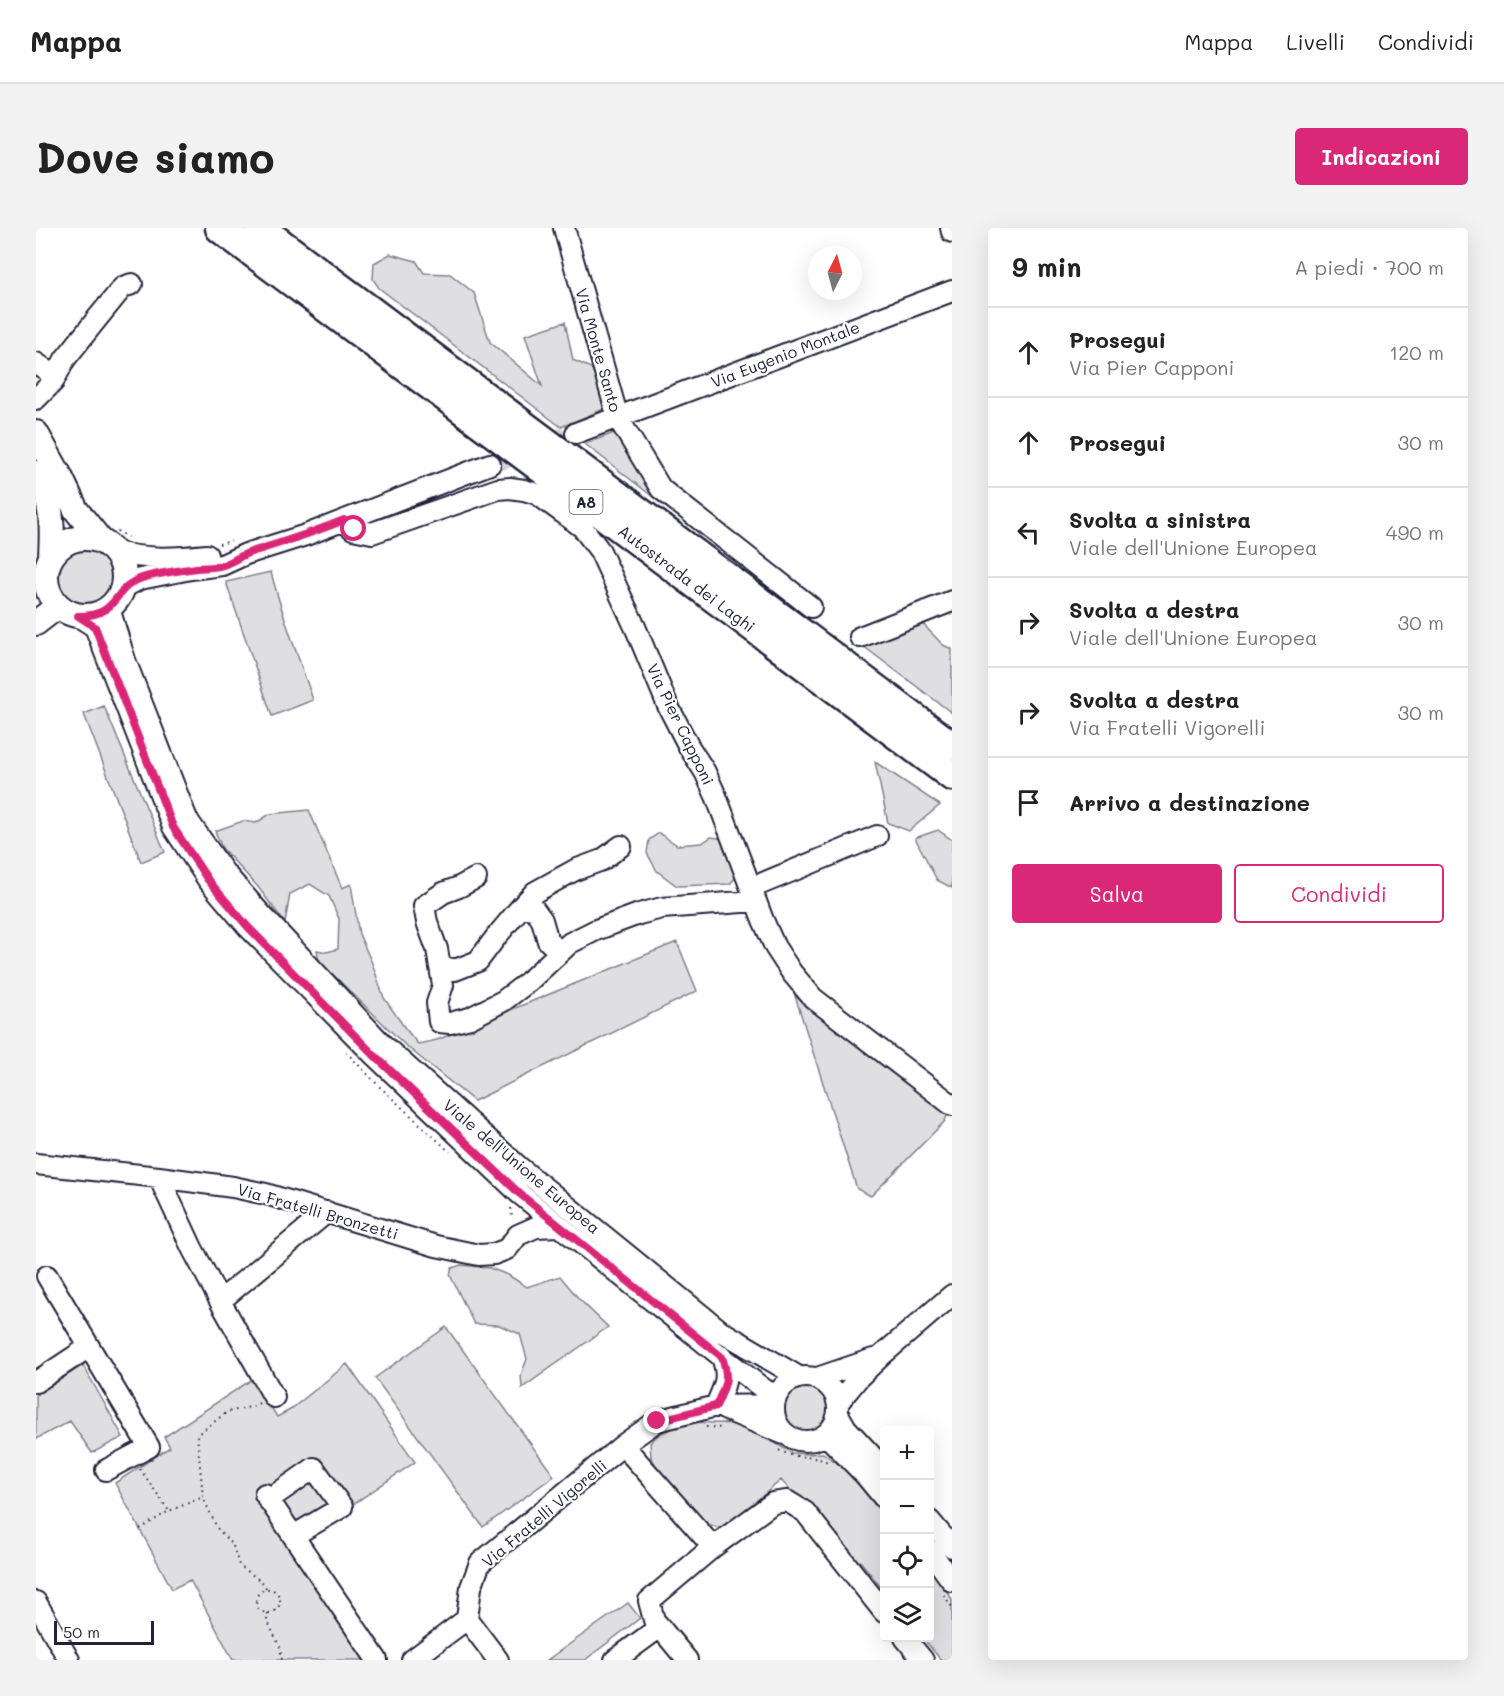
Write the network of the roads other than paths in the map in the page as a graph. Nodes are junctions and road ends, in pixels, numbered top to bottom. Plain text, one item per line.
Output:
1 (220, 228) edge
2 (260, 228) edge
3 (564, 228) edge
4 (132, 284) dead end
5 (952, 291) edge
6 (36, 363) edge
7 (53, 382) junction
8 (36, 399) edge
9 (618, 418) junction
10 (36, 433) edge
11 (576, 433) tunnel mouth
12 (490, 464) tunnel mouth
13 (36, 473) edge
14 (344, 520) junction
15 (114, 540) junction
16 (241, 547) junction
17 (51, 556) junction
18 (41, 589) edge
19 (116, 598) junction
20 (952, 601) edge
21 (811, 607) dead end
22 (70, 612) junction
23 (36, 622) edge
24 (860, 637) dead end
25 (952, 747) edge
26 (952, 776) edge
27 (877, 836) dead end
28 (621, 846) dead end
29 (476, 878) dead end
30 (753, 894) junction
31 (521, 907) junction
32 (560, 952) junction
33 (440, 966) junction
34 (952, 1105) edge
35 (36, 1164) edge
36 (159, 1177) junction
37 (520, 1194) junction
38 (327, 1212) junction
39 (558, 1226) junction
40 (518, 1235) junction
41 (47, 1276) dead end
42 (952, 1295) edge
43 (220, 1301) junction
44 (89, 1347) junction
45 (881, 1356) junction
46 (722, 1357) junction
47 (808, 1378) junction
48 (36, 1382) edge
49 (273, 1394) road end
50 (775, 1400) junction
51 (716, 1406) junction
52 (838, 1408) junction
53 (826, 1435) junction
54 (780, 1441) junction
55 (623, 1445) junction
56 (880, 1464) edge
57 (106, 1470) dead end
58 (880, 1503) edge
59 (934, 1526) edge
60 (293, 1536) junction
61 (713, 1547) junction
62 (952, 1547) edge
63 (934, 1556) edge
64 (952, 1581) edge
65 (36, 1602) edge
66 (880, 1606) edge
67 (467, 1619) junction
68 (660, 1627) junction
69 (908, 1642) edge
70 (69, 1660) edge
71 (377, 1660) edge
72 (412, 1660) edge
73 (498, 1660) edge
74 (615, 1660) edge
75 (687, 1660) edge
76 (923, 1660) edge

1 - 26 highway, Autostrada dei Laghi / A8
2 - 25 highway, Autostrada dei Laghi / A8
3 - 9 street, Via Monte Santo
4 - 7 street
5 - 9 street, Via Eugenio Montale
6 - 7 street
7 - 8 street
9 - 11 street
9 - 21 street, Via Monte Santo
10 - 15 main road
12 - 14 street
13 - 17 main road
14 - 16 street
14 - 30 street, Via Pier Capponi
15 - 16 street
15 - 17 main road
15 - 19 main road
16 - 19 street
17 - 18 main road
18 - 22 main road
19 - 22 main road
19 - 47 street, Viale dell'Unione Europea
20 - 24 street
22 - 23 main road
22 - 37 street, Viale dell'Unione Europea
27 - 30 street
28 - 31 street
29 - 33 street
30 - 32 street
30 - 34 street, Via Pier Capponi
31 - 32 street
31 - 33 street
32 - 33 street
35 - 36 street, Via Fratelli Bronzetti
36 - 38 street, Via Fratelli Bronzetti
36 - 43 street
37 - 39 street, Viale dell'Unione Europea
37 - 40 street
38 - 40 street, Via Fratelli Bronzetti
38 - 43 street
39 - 40 street, Via Fratelli Bronzetti
39 - 46 street, Viale dell'Unione Europea
41 - 44 street
42 - 45 street
43 - 49 street
44 - 48 street
44 - 57 street
45 - 47 street
45 - 52 street
46 - 50 street, Viale dell'Unione Europea
46 - 51 street
47 - 50 street
47 - 52 street, Viale dell'Unione Europea
50 - 51 street, Via Fratelli Vigorelli
50 - 54 street
51 - 54 street
51 - 55 street, Via Fratelli Vigorelli
52 - 53 street
52 - 56 street, Viale dell'Unione Europea
53 - 54 street
53 - 58 street
55 - 61 street
55 - 67 street, Via Fratelli Vigorelli
59 - 62 street
60 - 60 street
60 - 71 street
61 - 66 street
61 - 68 street
63 - 64 street
65 - 70 street
67 - 72 street
67 - 73 street
68 - 74 street
68 - 75 street
69 - 76 street

